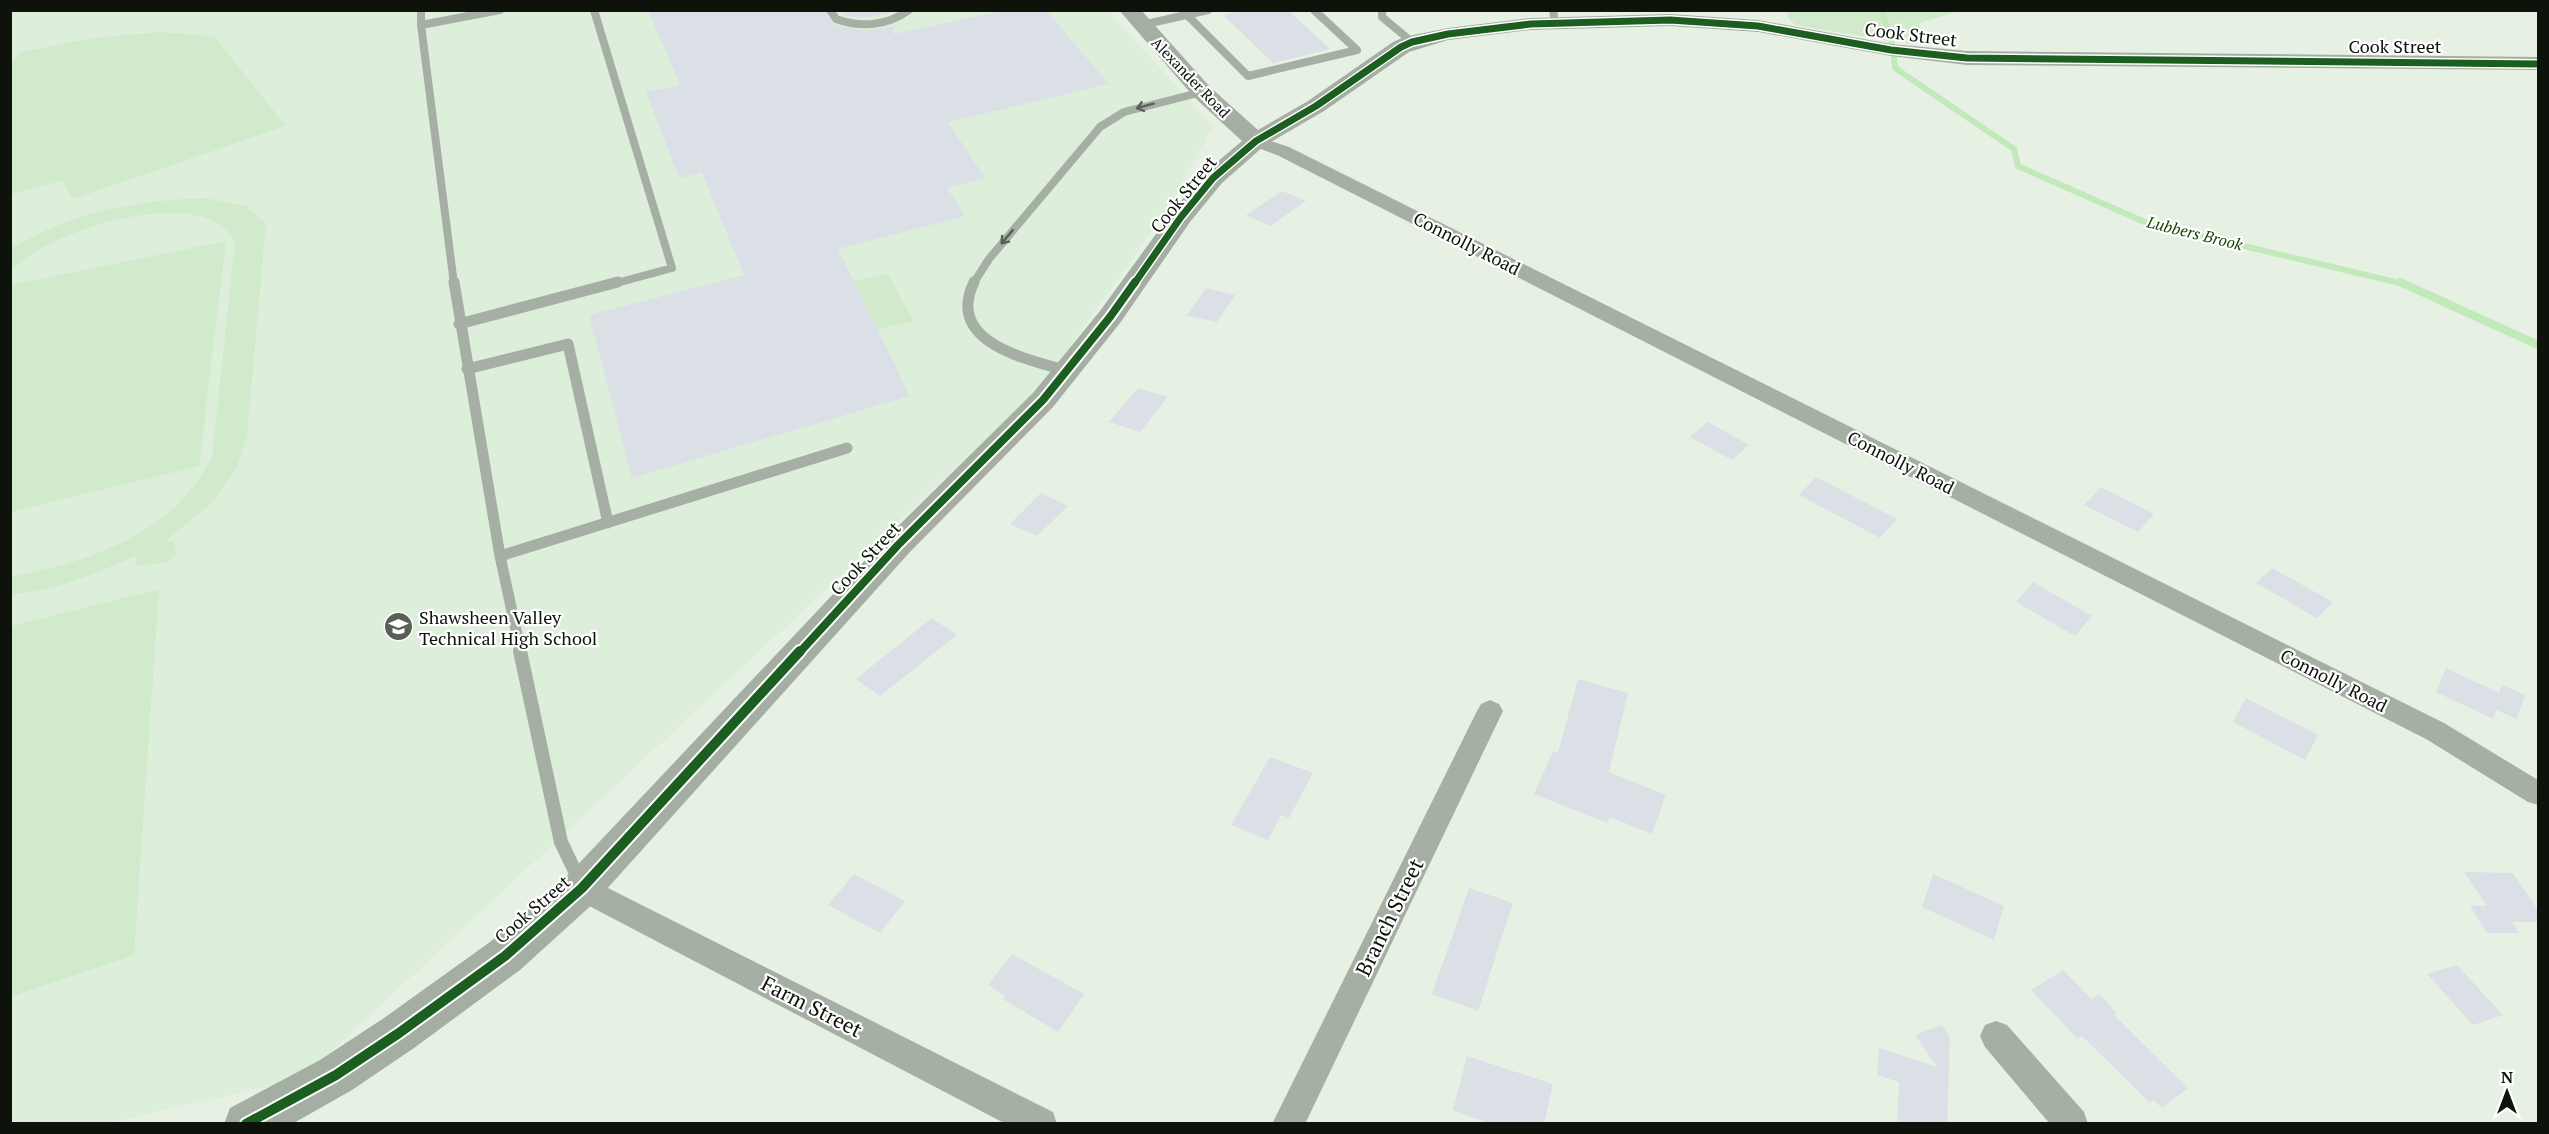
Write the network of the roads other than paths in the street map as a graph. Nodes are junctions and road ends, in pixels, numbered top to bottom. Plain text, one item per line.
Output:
1 (420, 10) edge
2 (500, 10) edge
3 (594, 10) edge
4 (830, 10) edge
5 (909, 10) edge
6 (1208, 10) edge
7 (1314, 10) edge
8 (1382, 10) edge
9 (1187, 15) junction
10 (1554, 16) edge
11 (1136, 18) edge
12 (421, 25) junction
13 (1412, 42) junction
14 (2538, 64) edge
15 (1202, 92) junction
16 (1256, 141) junction
17 (459, 324) junction
18 (467, 369) junction
19 (1068, 371) junction
20 (847, 448) dead end
21 (608, 523) junction
22 (500, 556) junction
23 (1490, 711) dead end
24 (2538, 794) edge
25 (582, 888) junction
26 (1996, 1036) dead end
27 (246, 1124) edge
28 (1041, 1124) edge
29 (1288, 1124) edge
30 (2072, 1124) edge

1 - 12 lane
2 - 12 lane
3 - 17 lane
4 - 5 lane
6 - 9 lane
7 - 9 lane
8 - 13 lane
9 - 11 lane
10 - 13 street, Cook Street
10 - 14 street, Cook Street
11 - 15 street, Alexander Road
12 - 17 lane
13 - 16 street, Cook Street
15 - 16 street, Alexander Road
15 -> 19 lane
16 - 19 street, Cook Street
16 - 24 street, Connolly Road
17 - 18 lane
18 - 21 lane
18 - 22 lane
19 - 25 street, Cook Street
20 - 21 lane
21 - 22 lane
22 - 25 lane
23 - 29 street, Branch Street
25 - 27 street, Cook Street
25 - 28 street, Farm Street
26 - 30 street

